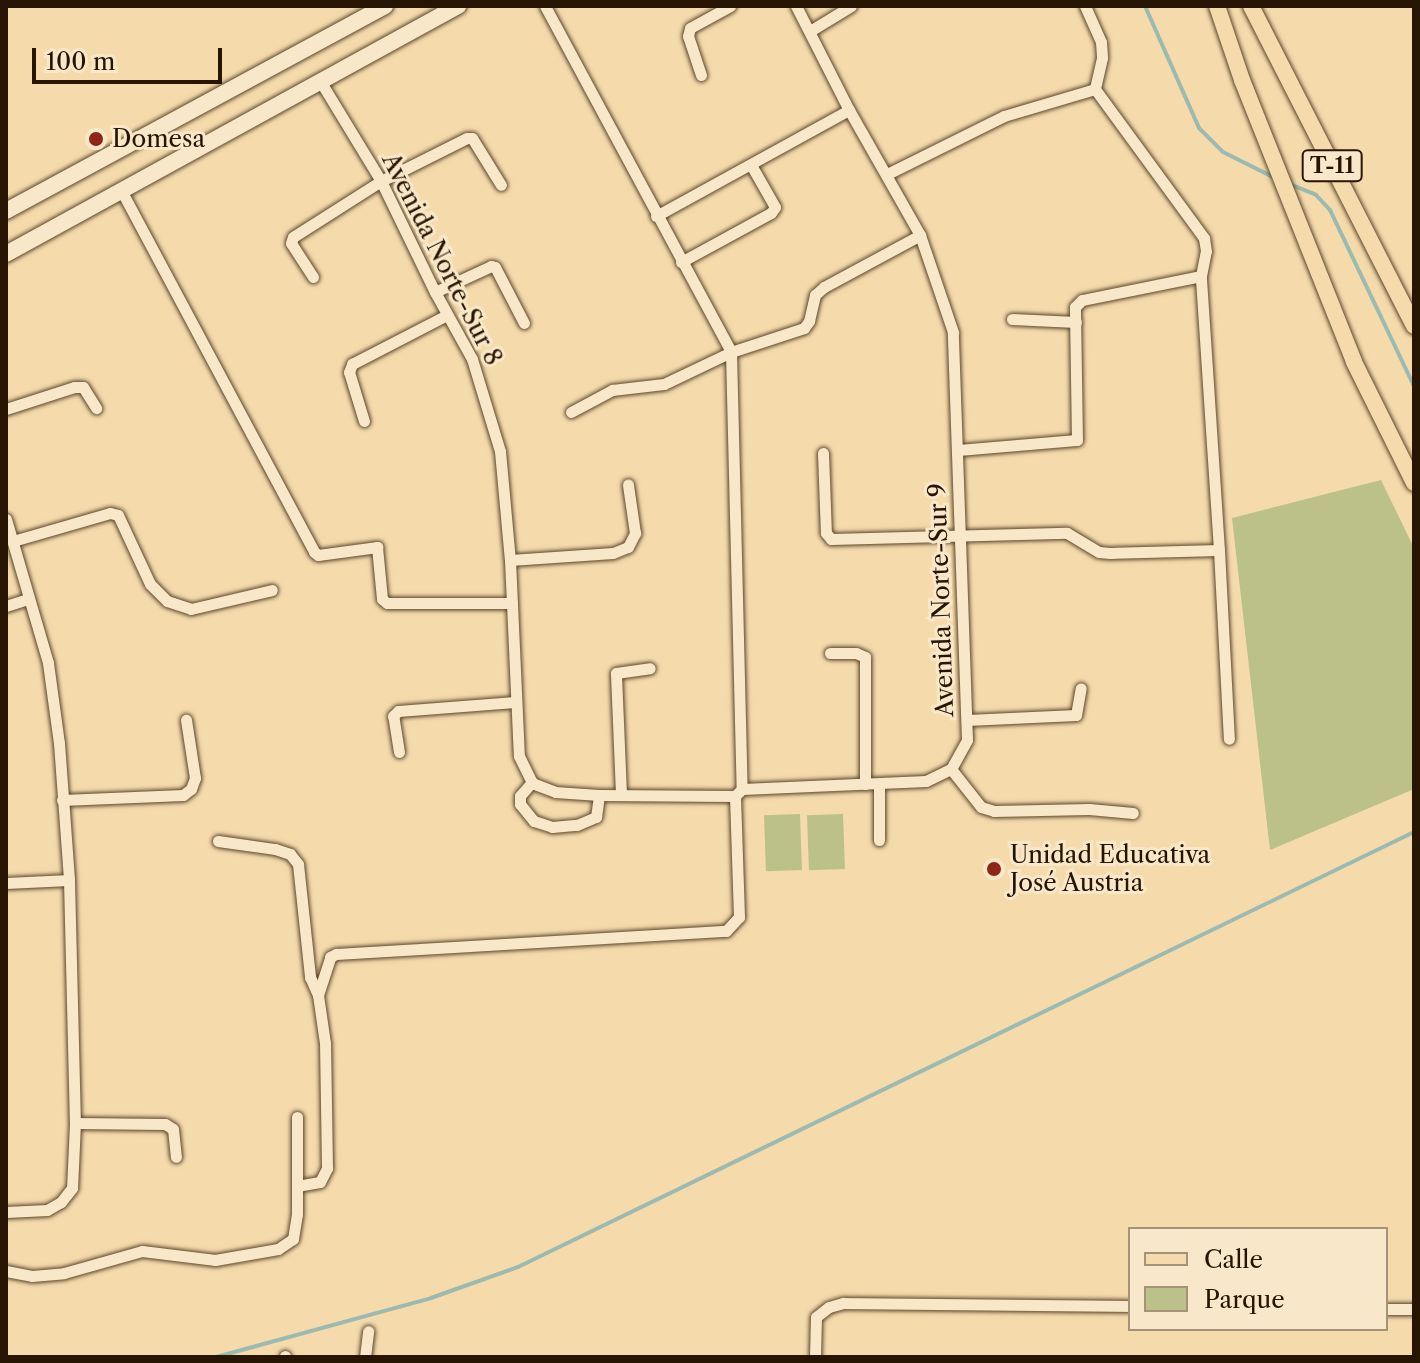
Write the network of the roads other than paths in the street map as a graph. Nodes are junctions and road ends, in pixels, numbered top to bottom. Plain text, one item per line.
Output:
1 (385, 6) edge
2 (458, 6) edge
3 (545, 6) edge
4 (730, 6) edge
5 (796, 6) edge
6 (851, 6) edge
7 (1085, 6) edge
8 (1217, 6) edge
9 (1251, 6) edge
10 (810, 31) junction
11 (701, 75) dead end
12 (319, 79) junction
13 (1095, 89) junction
14 (849, 110) junction
15 (751, 165) junction
16 (887, 174) junction
17 (381, 181) junction
18 (501, 185) dead end
19 (121, 190) junction
20 (6, 211) edge
21 (656, 216) junction
22 (920, 235) junction
23 (6, 254) edge
24 (681, 262) junction
25 (1201, 276) junction
26 (313, 277) dead end
27 (435, 292) junction
28 (1407, 299) edge
29 (447, 315) junction
30 (1012, 319) dead end
31 (1076, 322) junction
32 (524, 323) dead end
33 (1414, 326) edge
34 (731, 352) junction
35 (96, 408) dead end
36 (6, 409) edge
37 (571, 412) dead end
38 (364, 421) dead end
39 (958, 450) junction
40 (823, 453) dead end
41 (1414, 483) edge
42 (628, 485) dead end
43 (6, 519) edge
44 (962, 537) junction
45 (13, 541) junction
46 (1219, 550) junction
47 (510, 560) junction
48 (272, 590) dead end
49 (27, 599) junction
50 (512, 603) junction
51 (6, 606) edge
52 (830, 653) dead end
53 (650, 668) dead end
54 (1081, 688) dead end
55 (515, 702) junction
56 (186, 720) dead end
57 (967, 720) junction
58 (1229, 739) dead end
59 (399, 752) dead end
60 (951, 769) junction
61 (532, 782) junction
62 (865, 784) junction
63 (879, 784) junction
64 (739, 793) junction
65 (621, 794) junction
66 (599, 795) junction
67 (62, 800) junction
68 (1133, 813) dead end
69 (879, 840) dead end
70 (218, 841) dead end
71 (69, 880) junction
72 (6, 883) edge
73 (318, 995) junction
74 (297, 1117) dead end
75 (75, 1123) junction
76 (176, 1157) dead end
77 (297, 1186) junction
78 (6, 1212) edge
79 (6, 1271) edge
80 (1128, 1306) edge
81 (1388, 1309) edge
82 (1414, 1309) edge
83 (368, 1331) dead end
84 (365, 1357) edge
85 (815, 1357) edge

1 - 20 main road
2 - 12 main road
3 - 21 street
4 - 11 street
5 - 10 street, Avenida Norte-Sur 9
6 - 10 street
7 - 13 street
8 - 41 main road, T-11
9 - 28 main road, T-11
10 - 14 street, Avenida Norte-Sur 9
12 - 17 street, Avenida Norte-Sur 8
12 - 19 main road
13 - 16 street
13 - 25 street
14 - 15 street
14 - 16 street, Avenida Norte-Sur 9
15 - 21 street
15 - 24 street
16 - 22 street, Avenida Norte-Sur 9
17 - 18 street
17 - 26 street
17 - 27 street, Avenida Norte-Sur 8
19 - 23 main road
19 - 50 street
21 - 24 street
22 - 34 street
22 - 39 street, Avenida Norte-Sur 9
24 - 34 street
25 - 31 street
25 - 46 street
27 - 29 street, Avenida Norte-Sur 8
27 - 32 street
28 - 33 main road, T-11
29 - 38 street
29 - 47 street, Avenida Norte-Sur 8
30 - 31 street
31 - 39 street
34 - 37 street
34 - 64 street
35 - 36 street
39 - 44 street, Avenida Norte-Sur 9
40 - 44 street
42 - 47 street
43 - 45 street
44 - 46 street
44 - 57 street, Avenida Norte-Sur 9
45 - 48 street
45 - 49 street
46 - 58 street
47 - 50 street, Avenida Norte-Sur 8
49 - 51 street
49 - 67 street
50 - 55 street, Avenida Norte-Sur 8
52 - 62 street
53 - 65 street
54 - 57 street
55 - 59 street
55 - 61 street, Avenida Norte-Sur 8
56 - 67 street
57 - 60 street, Avenida Norte-Sur 9
60 - 63 street
60 - 68 street
61 - 66 street
61 - 66 street
62 - 63 street
62 - 64 street
63 - 69 street
64 - 65 street
64 - 73 street
65 - 66 street
67 - 71 street
70 - 73 street
71 - 72 street
71 - 75 street
73 - 77 street
74 - 77 street
75 - 76 street
75 - 78 street
77 - 79 street
80 - 85 street
81 - 82 street
83 - 84 street

